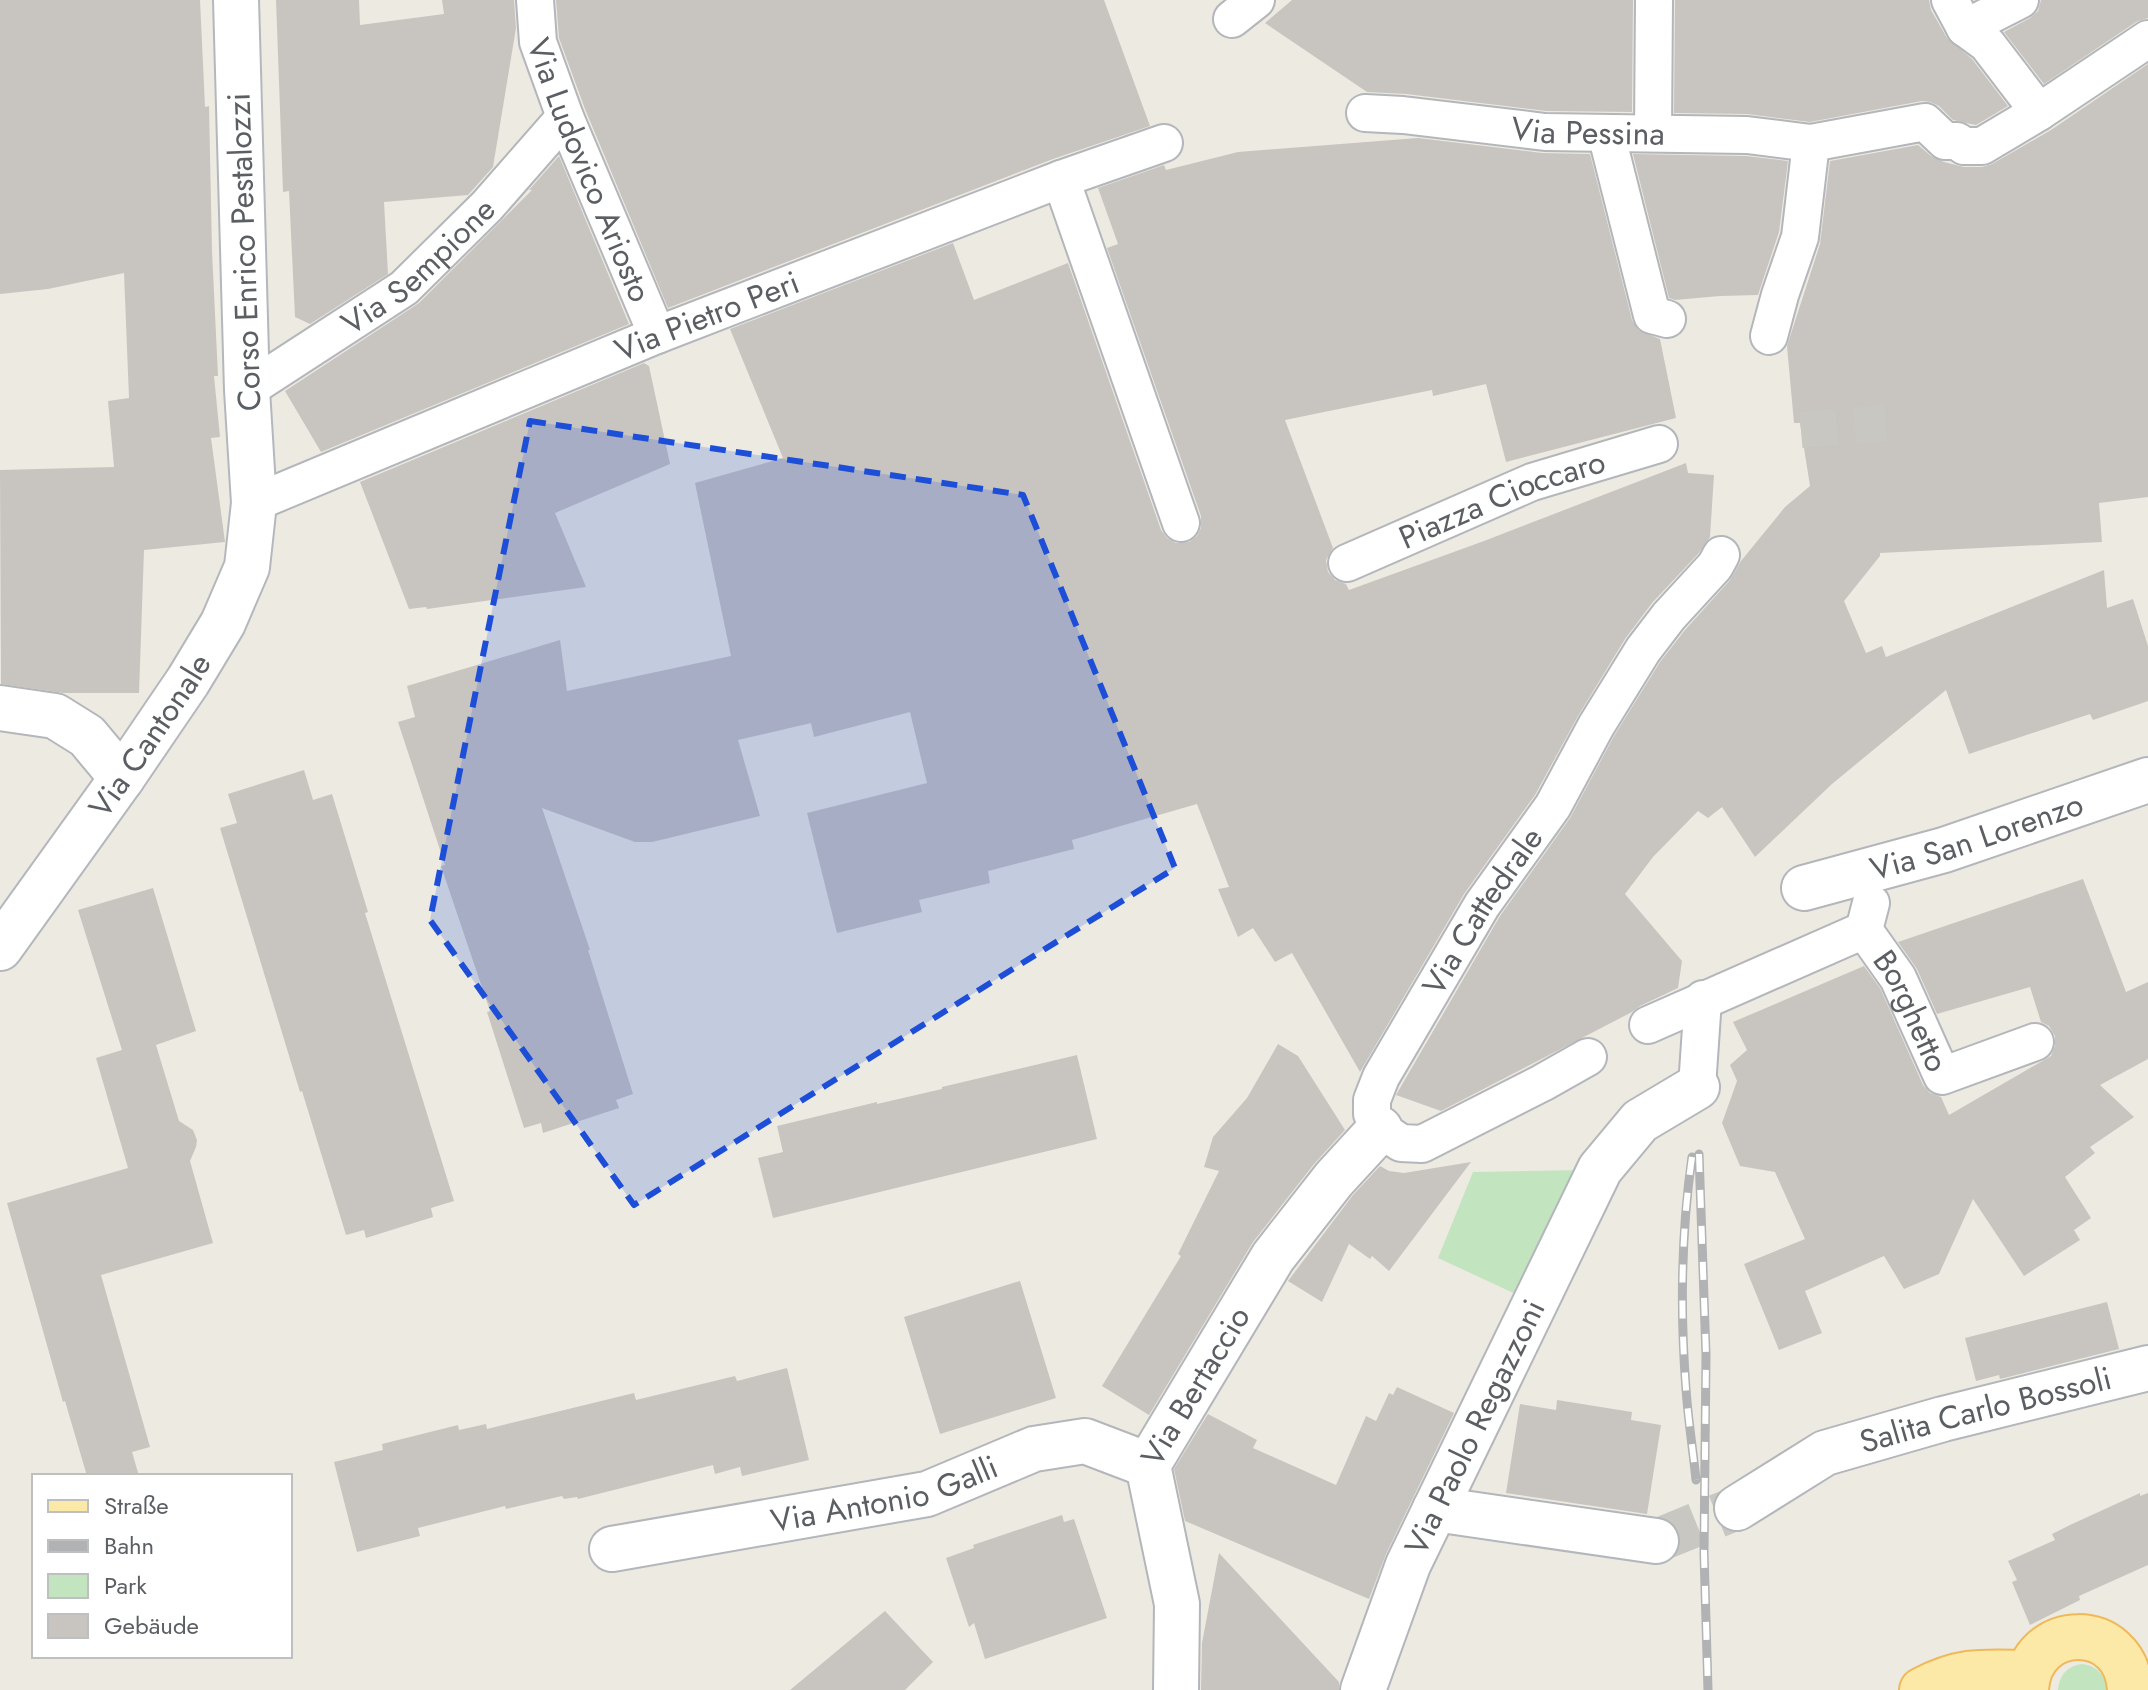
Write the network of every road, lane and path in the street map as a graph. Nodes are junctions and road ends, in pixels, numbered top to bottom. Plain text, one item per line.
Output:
1 (236, 0) edge
2 (535, 0) edge
3 (1654, 0) edge
4 (2020, 0) edge
5 (1958, 14) edge
6 (2148, 39) edge
7 (2039, 112) junction
8 (1365, 113) dead end
9 (565, 117) junction
10 (1606, 133) junction
11 (1653, 133) junction
12 (1164, 143) dead end
13 (1811, 143) junction
14 (1061, 179) junction
15 (1667, 319) dead end
16 (657, 335) junction
17 (1769, 336) dead end
18 (247, 390) junction
19 (1659, 444) dead end
20 (254, 503) junction
21 (1181, 523) dead end
22 (1721, 555) dead end
23 (1347, 563) dead end
24 (0, 708) edge
25 (122, 778) junction
26 (2148, 780) edge
27 (1804, 888) dead end
28 (0, 948) edge
29 (1703, 999) junction
30 (1648, 1025) dead end
31 (2035, 1042) dead end
32 (1588, 1057) dead end
33 (1697, 1087) joint
34 (1380, 1129) junction
35 (2148, 1368) edge
36 (1148, 1465) junction
37 (1737, 1508) tunnel mouth
38 (1435, 1509) junction
39 (1656, 1541) tunnel mouth
40 (612, 1549) dead end
41 (2135, 1671) edge
42 (2027, 1681) edge
43 (1176, 1690) edge
44 (1363, 1690) edge
45 (1922, 1690) edge

1 - 18 street, Corso Enrico Pestalozzi
2 - 9 street, Via Ludovico Ariosto
3 - 11 street
4 - 5 street
5 - 7 street
6 - 7 street, Via Pessina
7 - 13 street, Via Pessina
8 - 10 street, Via Pessina
9 - 16 street, Via Ludovico Ariosto
9 - 18 street, Via Sempione
10 - 11 street, Via Pessina
10 - 15 street
11 - 13 street, Via Pessina
12 - 14 street, Via Pietro Peri
13 - 17 street
14 - 16 street, Via Pietro Peri
14 - 21 street
16 - 20 street, Via Pietro Peri
18 - 20 street, Corso Enrico Pestalozzi
19 - 23 street, Piazza Cioccaro
20 - 25 street, Via Cantonale
22 - 34 street, Via Cattedrale
24 - 25 street
25 - 28 street, Via Cantonale
26 - 27 street, Via San Lorenzo
29 - 30 street
29 - 31 street, Borghetto
29 - 33 street, Via Paolo Regazzoni
32 - 34 street
33 - 38 street, Via Paolo Regazzoni
34 - 36 street, Via Bertaccio
35 - 37 street, Salita Carlo Bossoli
36 - 40 street, Via Antonio Galli
36 - 43 street, Via Bertaccio
38 - 39 street
38 - 44 street, Via Paolo Regazzoni
41 - 42 main road
42 - 45 main road

